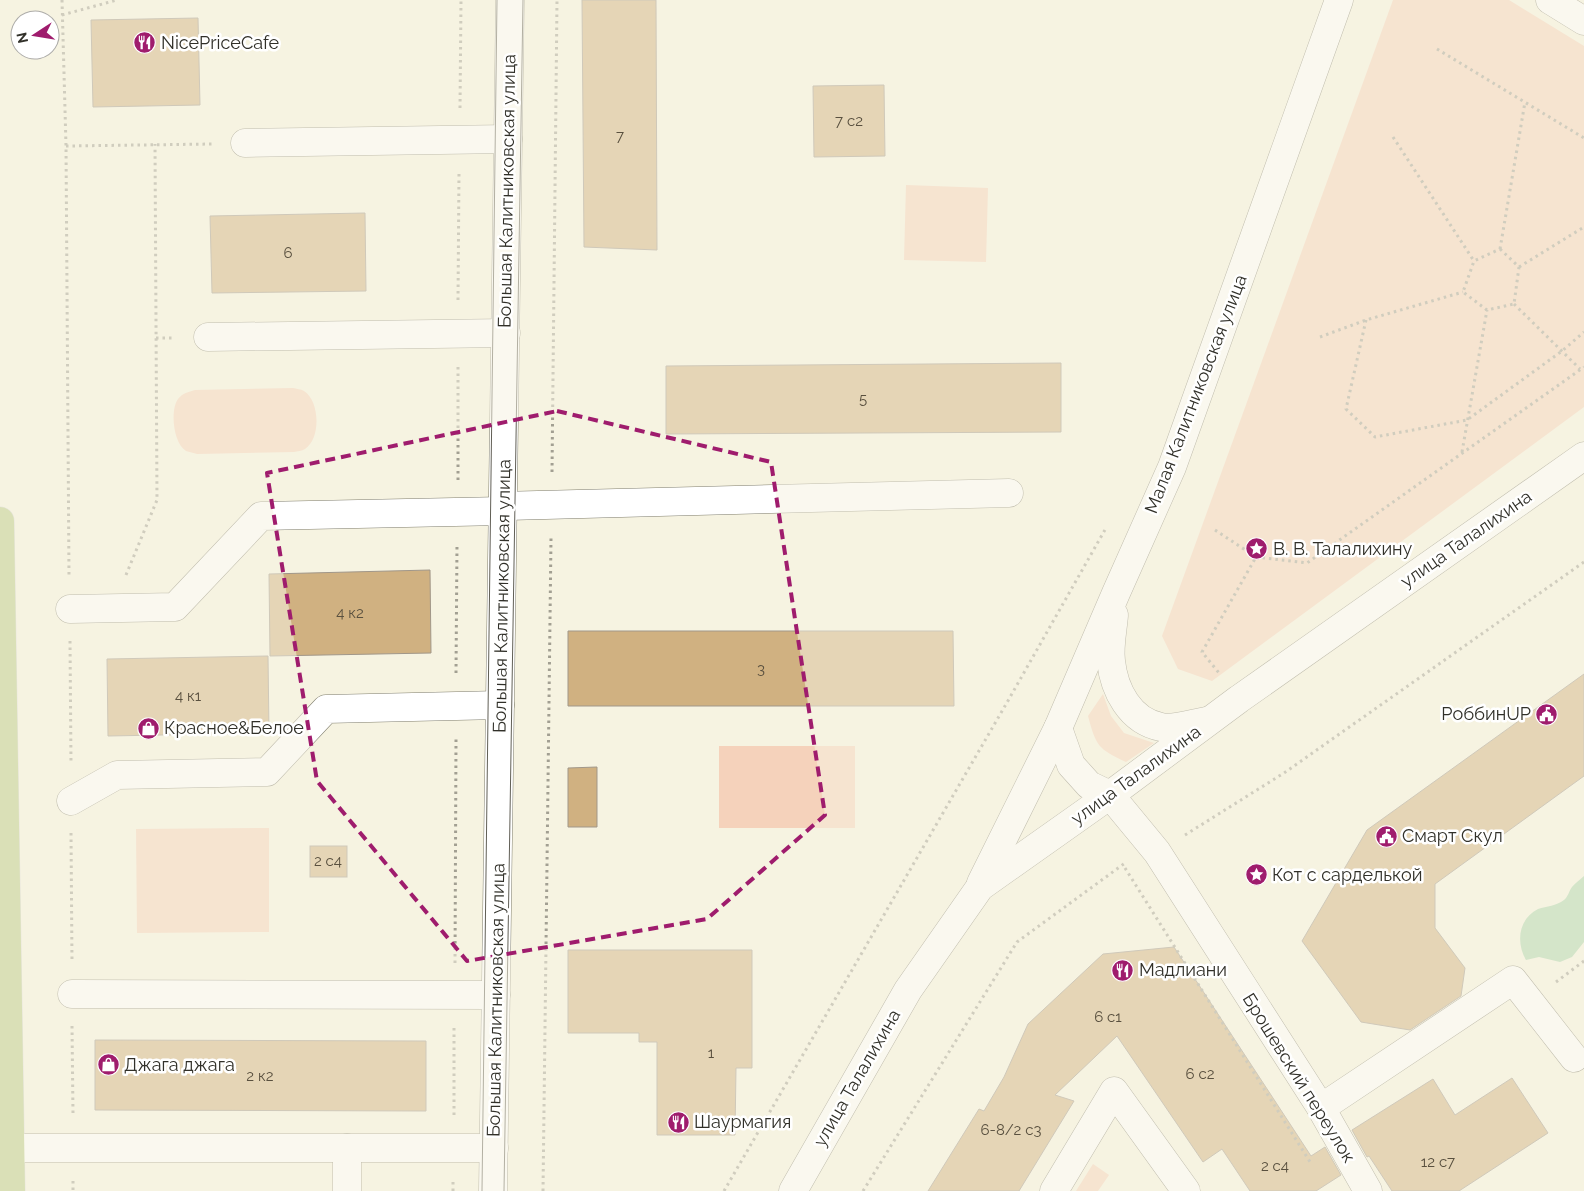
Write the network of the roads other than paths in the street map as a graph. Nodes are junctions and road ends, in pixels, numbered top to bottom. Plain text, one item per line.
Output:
1 (510, 0) edge
2 (1339, 0) edge
3 (1550, 0) edge
4 (1584, 21) edge
5 (508, 139) junction
6 (245, 143) road end
7 (506, 333) junction
8 (208, 338) dead end
9 (1584, 456) edge
10 (1009, 493) dead end
11 (503, 509) junction
12 (0, 521) edge
13 (1116, 593) junction
14 (70, 609) dead end
15 (500, 705) junction
16 (1211, 720) junction
17 (1058, 728) junction
18 (1110, 795) junction
19 (71, 801) dead end
20 (980, 887) junction
21 (72, 994) dead end
22 (496, 996) junction
23 (1574, 1058) dead end
24 (1321, 1108) junction
25 (11, 1148) junction
26 (347, 1148) junction
27 (494, 1148) junction
28 (11, 1191) edge
29 (347, 1191) edge
30 (494, 1191) edge
31 (793, 1191) edge
32 (1054, 1191) edge
33 (1186, 1191) edge
34 (1368, 1191) edge

1 - 5 street, Большая Калитниковская улица
2 - 13 street, Малая Калитниковская улица
3 - 4 street
5 - 6 street
5 - 7 street, Большая Калитниковская улица
7 - 8 street
7 - 11 street, Большая Калитниковская улица
9 - 16 street, улица Талалихина
10 - 11 street
11 - 14 street
11 - 15 street, Большая Калитниковская улица
12 - 25 main road
13 - 16 street
13 - 17 street, Малая Калитниковская улица
15 - 19 street
15 - 22 street, Большая Калитниковская улица
16 - 18 street, улица Талалихина
17 - 18 street
17 - 20 street, Малая Калитниковская улица
18 - 20 street, улица Талалихина
18 - 24 street, Брошевский переулок
20 - 31 street, улица Талалихина
21 - 22 street
22 - 27 street, Большая Калитниковская улица
23 - 24 street
24 - 34 street, Брошевский переулок
25 - 26 street
25 - 28 main road
26 - 27 street
26 - 29 street
27 - 30 street, Большая Калитниковская улица
32 - 33 street

